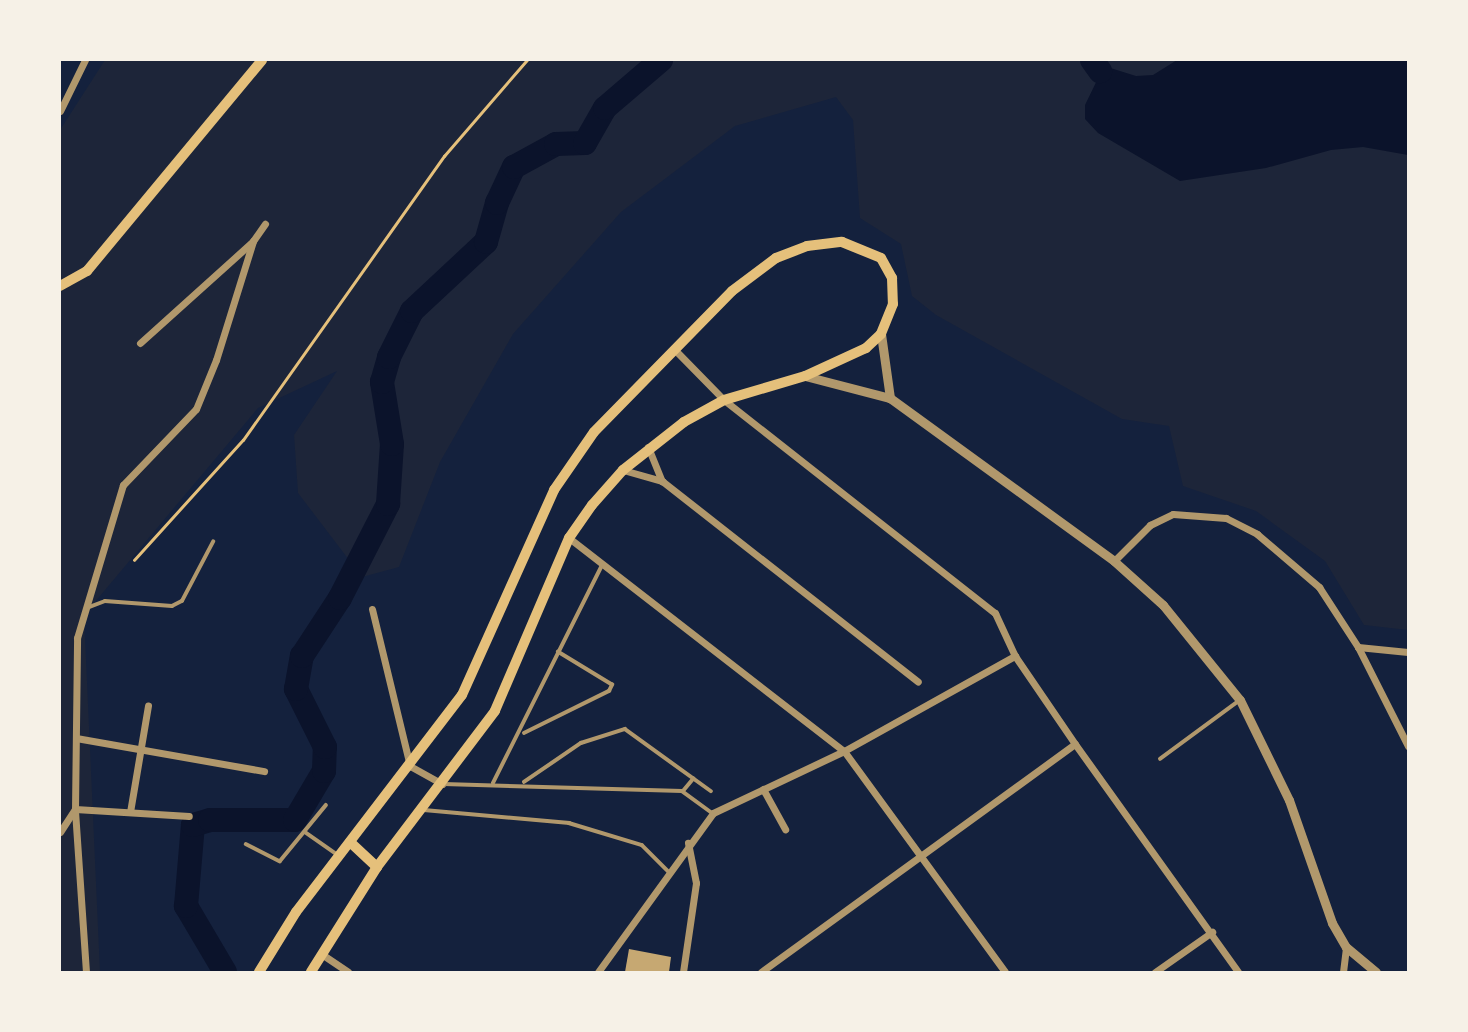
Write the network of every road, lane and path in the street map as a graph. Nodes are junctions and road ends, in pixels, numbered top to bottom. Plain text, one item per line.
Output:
1 (85, 60) edge
2 (262, 60) edge
3 (527, 60) edge
4 (60, 111) edge
5 (265, 224) dead end
6 (253, 241) junction
7 (60, 286) edge
8 (881, 334) junction
9 (140, 343) dead end
10 (677, 352) junction
11 (805, 376) junction
12 (890, 398) junction
13 (724, 400) junction
14 (648, 447) junction
15 (623, 470) junction
16 (662, 481) junction
17 (569, 538) junction
18 (213, 542) dead end
19 (134, 560) dead end
20 (1114, 561) junction
21 (603, 563) junction
22 (85, 608) junction
23 (372, 609) dead end
24 (1359, 647) junction
25 (558, 652) junction
26 (1409, 653) edge
27 (1015, 656) junction
28 (918, 682) dead end
29 (1240, 700) junction
30 (148, 706) dead end
31 (522, 734) junction
32 (76, 738) junction
33 (1075, 744) junction
34 (1409, 746) edge
35 (140, 751) junction
36 (844, 751) junction
37 (1160, 759) dead end
38 (410, 766) junction
39 (264, 771) dead end
40 (693, 779) junction
41 (522, 784) junction
42 (442, 785) junction
43 (493, 785) junction
44 (763, 789) junction
45 (682, 791) junction
46 (711, 791) dead end
47 (326, 804) dead end
48 (75, 809) junction
49 (424, 810) junction
50 (130, 813) junction
51 (713, 813) junction
52 (188, 816) dead end
53 (785, 829) dead end
54 (60, 832) edge
55 (305, 832) junction
56 (350, 842) junction
57 (688, 843) junction
58 (246, 844) dead end
59 (339, 856) junction
60 (920, 858) junction
61 (377, 867) junction
62 (667, 871) junction
63 (1212, 932) junction
64 (1346, 947) junction
65 (323, 955) junction
66 (83, 972) edge
67 (259, 972) edge
68 (311, 972) edge
69 (348, 972) edge
70 (598, 972) edge
71 (683, 972) edge
72 (761, 972) edge
73 (1005, 972) edge
74 (1155, 972) edge
75 (1238, 972) edge
76 (1343, 972) edge
77 (1376, 972) edge

1 - 4 street
2 - 7 main road
3 - 19 path
5 - 6 street
6 - 9 street
6 - 22 street
8 - 10 main road
8 - 11 main road
8 - 12 street
10 - 13 street
10 - 38 main road
11 - 12 street
11 - 13 main road
12 - 20 street
13 - 14 main road
13 - 27 street
14 - 15 main road
14 - 16 street
15 - 16 street
15 - 17 main road
16 - 28 street
17 - 21 street
17 - 42 main road
18 - 22 lane
20 - 24 street
20 - 29 street
21 - 25 lane
21 - 36 street
22 - 32 street
23 - 38 street
24 - 26 street
24 - 34 street
25 - 31 lane
25 - 31 lane
27 - 33 street
27 - 36 street
29 - 37 lane
29 - 64 street
30 - 35 street
31 - 43 lane
32 - 35 street
32 - 48 street
33 - 60 street
33 - 63 street
35 - 39 street
35 - 50 street
36 - 44 street
36 - 60 street
38 - 42 street
38 - 56 main road
40 - 41 lane
40 - 45 lane
40 - 46 lane
41 - 43 lane
41 - 45 lane
42 - 43 lane
42 - 49 main road
44 - 51 street
44 - 53 street
45 - 51 lane
47 - 55 lane
48 - 50 street
48 - 54 street
48 - 66 street
49 - 61 main road
49 - 62 lane
50 - 52 street
51 - 57 street
55 - 58 lane
55 - 59 lane
56 - 59 main road
56 - 61 main road
57 - 62 street
57 - 71 street
59 - 67 main road
60 - 72 street
60 - 73 street
61 - 65 main road
62 - 70 street
63 - 74 street
63 - 75 street
64 - 76 street
64 - 77 street
65 - 68 main road
65 - 69 street

